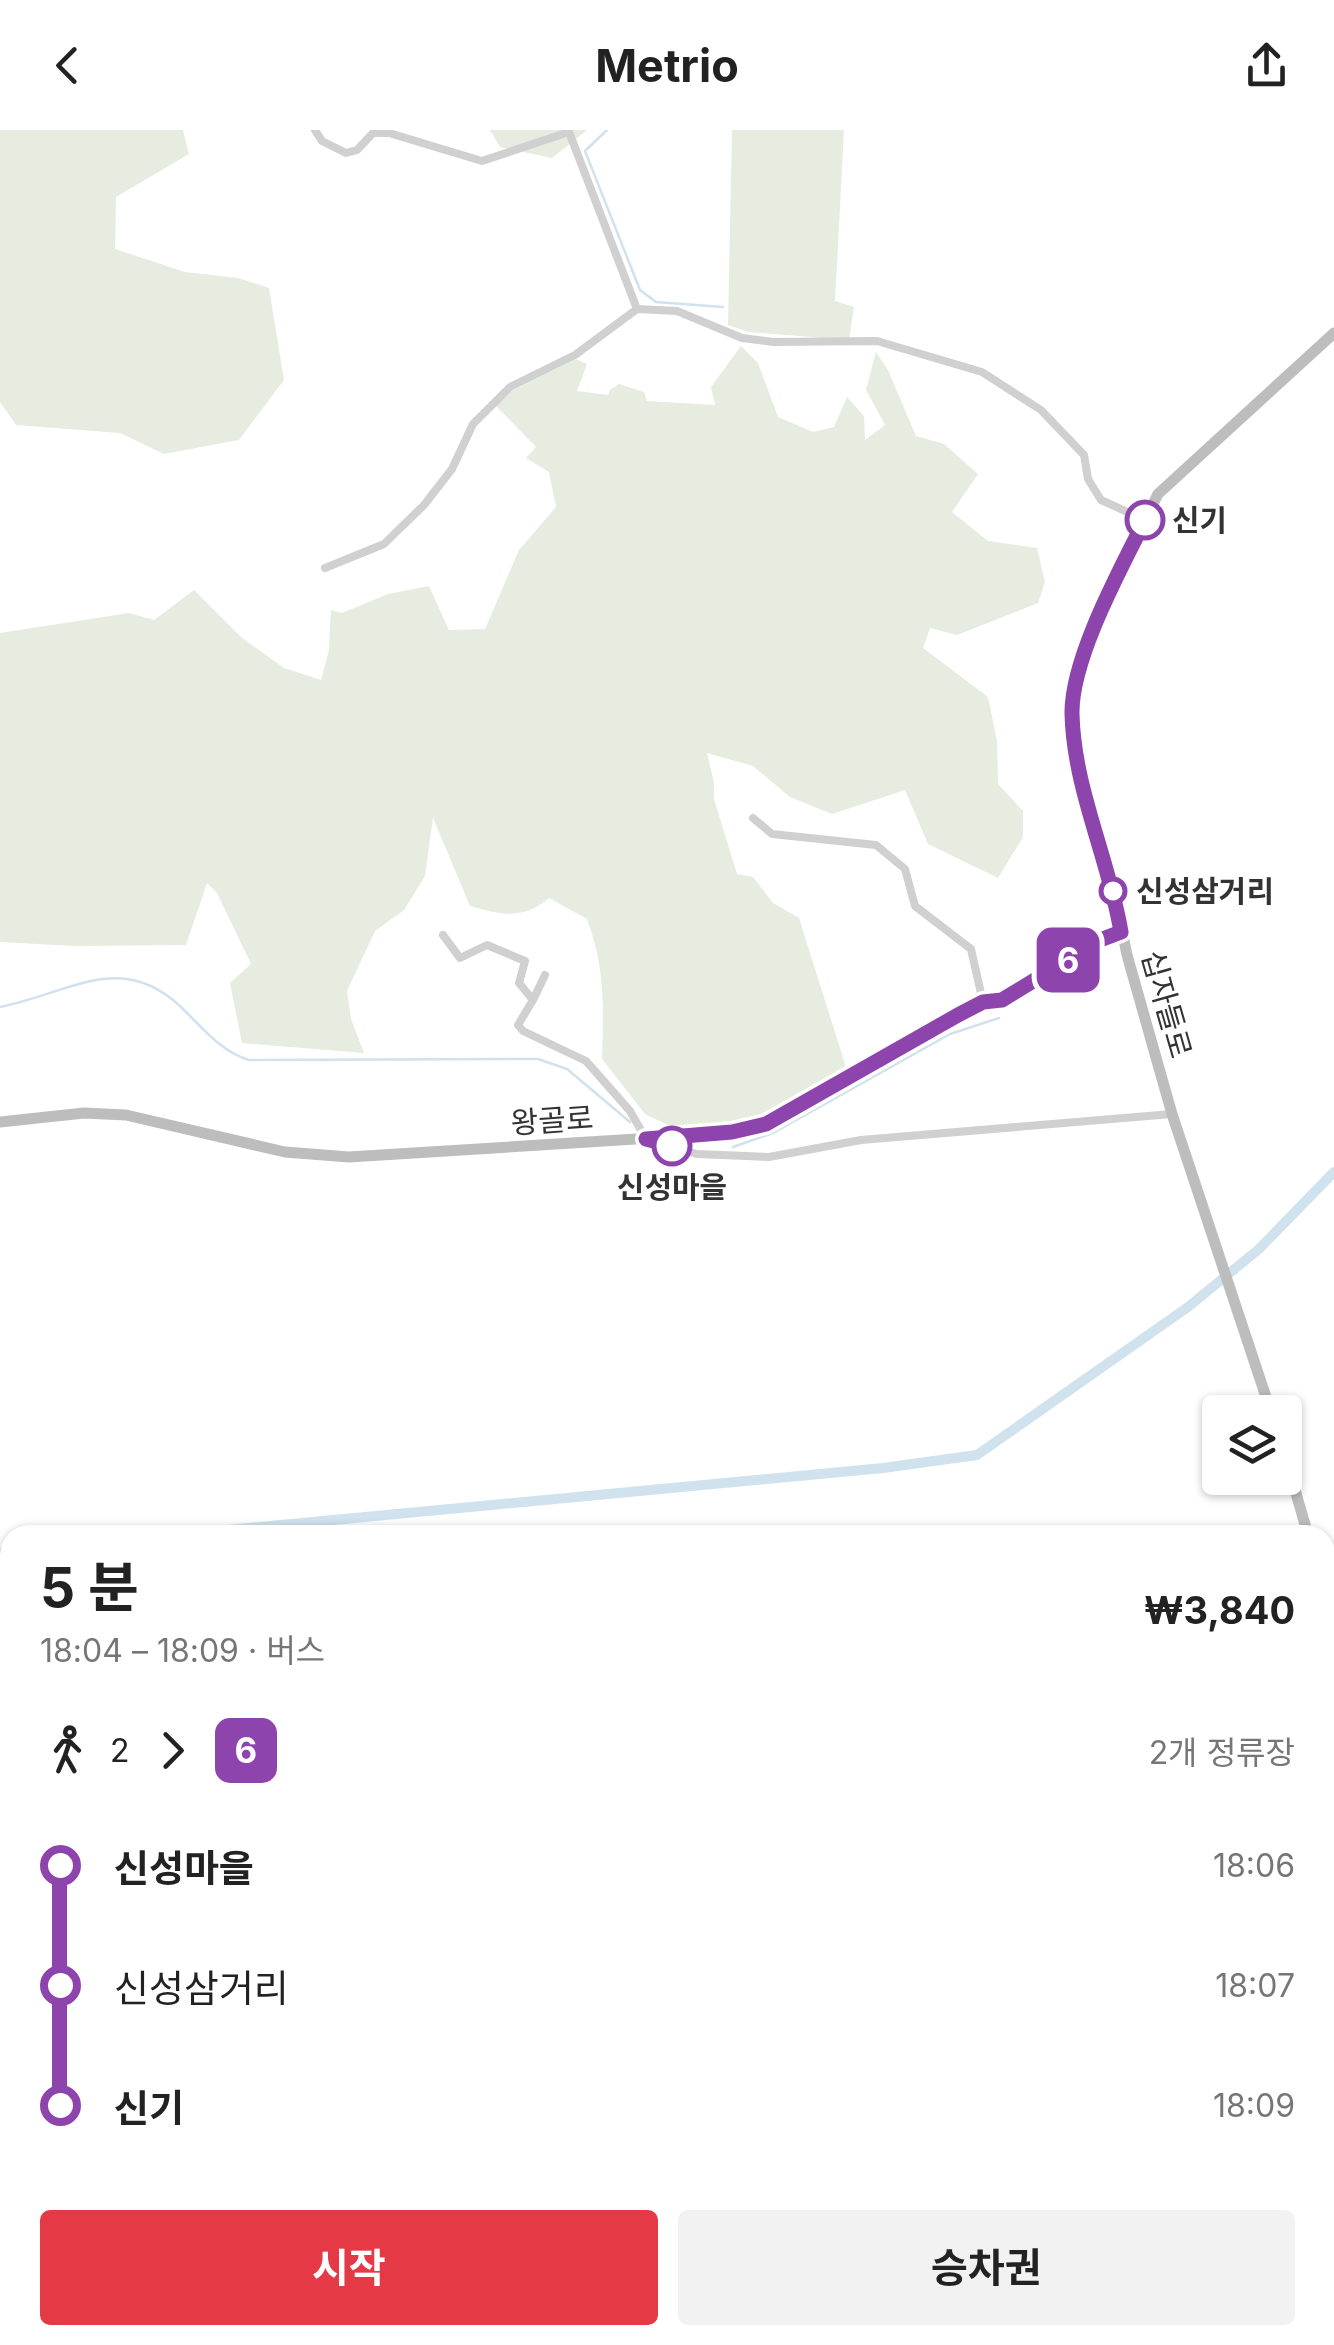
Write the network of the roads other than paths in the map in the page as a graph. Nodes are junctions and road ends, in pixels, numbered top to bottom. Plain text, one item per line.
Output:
1 (315, 130) edge
2 (570, 131) edge
3 (637, 309) junction
4 (1334, 333) edge
5 (1145, 520) junction
6 (324, 568) dead end
7 (753, 818) dead end
8 (1121, 932) junction
9 (443, 935) dead end
10 (545, 975) dead end
11 (533, 1000) junction
12 (983, 1002) junction
13 (1172, 1114) junction
14 (0, 1122) edge
15 (646, 1139) junction
16 (1265, 1395) edge
17 (1296, 1495) edge
18 (1305, 1525) edge

1 - 2 street
2 - 3 street
3 - 5 street
3 - 6 street
4 - 5 main road, 십자들로
5 - 8 main road, 십자들로
7 - 12 street
8 - 12 main road, 왕골로
8 - 13 main road, 십자들로
9 - 11 street
10 - 11 street
11 - 15 street
12 - 15 main road, 왕골로
13 - 15 street
13 - 16 main road, 십자들로
14 - 15 main road, 왕골로
17 - 18 main road

